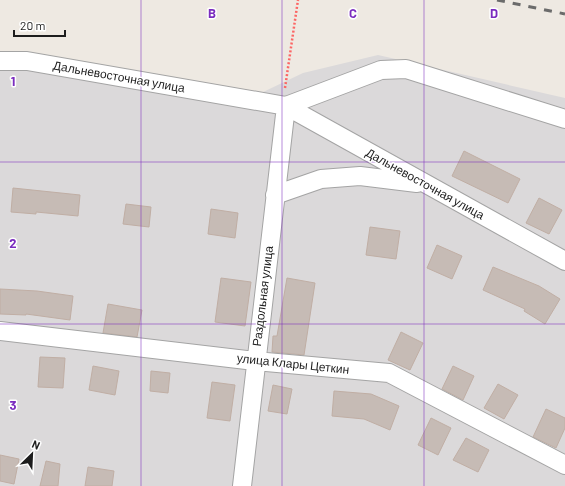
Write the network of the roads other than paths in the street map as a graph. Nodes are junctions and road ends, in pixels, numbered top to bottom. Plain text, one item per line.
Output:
1 (0, 61) edge
2 (286, 106) junction
3 (565, 119) edge
4 (425, 184) junction
5 (275, 196) junction
6 (565, 261) edge
7 (0, 331) edge
8 (255, 361) junction
9 (565, 464) edge
10 (242, 486) edge

1 - 2 street, Дальневосточная улица
2 - 3 street
2 - 4 street, Дальневосточная улица
2 - 5 street, Раздольная улица
4 - 5 street
4 - 6 street, Дальневосточная улица
5 - 8 street, Раздольная улица
7 - 8 street, улица Клары Цеткин
8 - 9 street, улица Клары Цеткин
8 - 10 street, Раздольная улица

